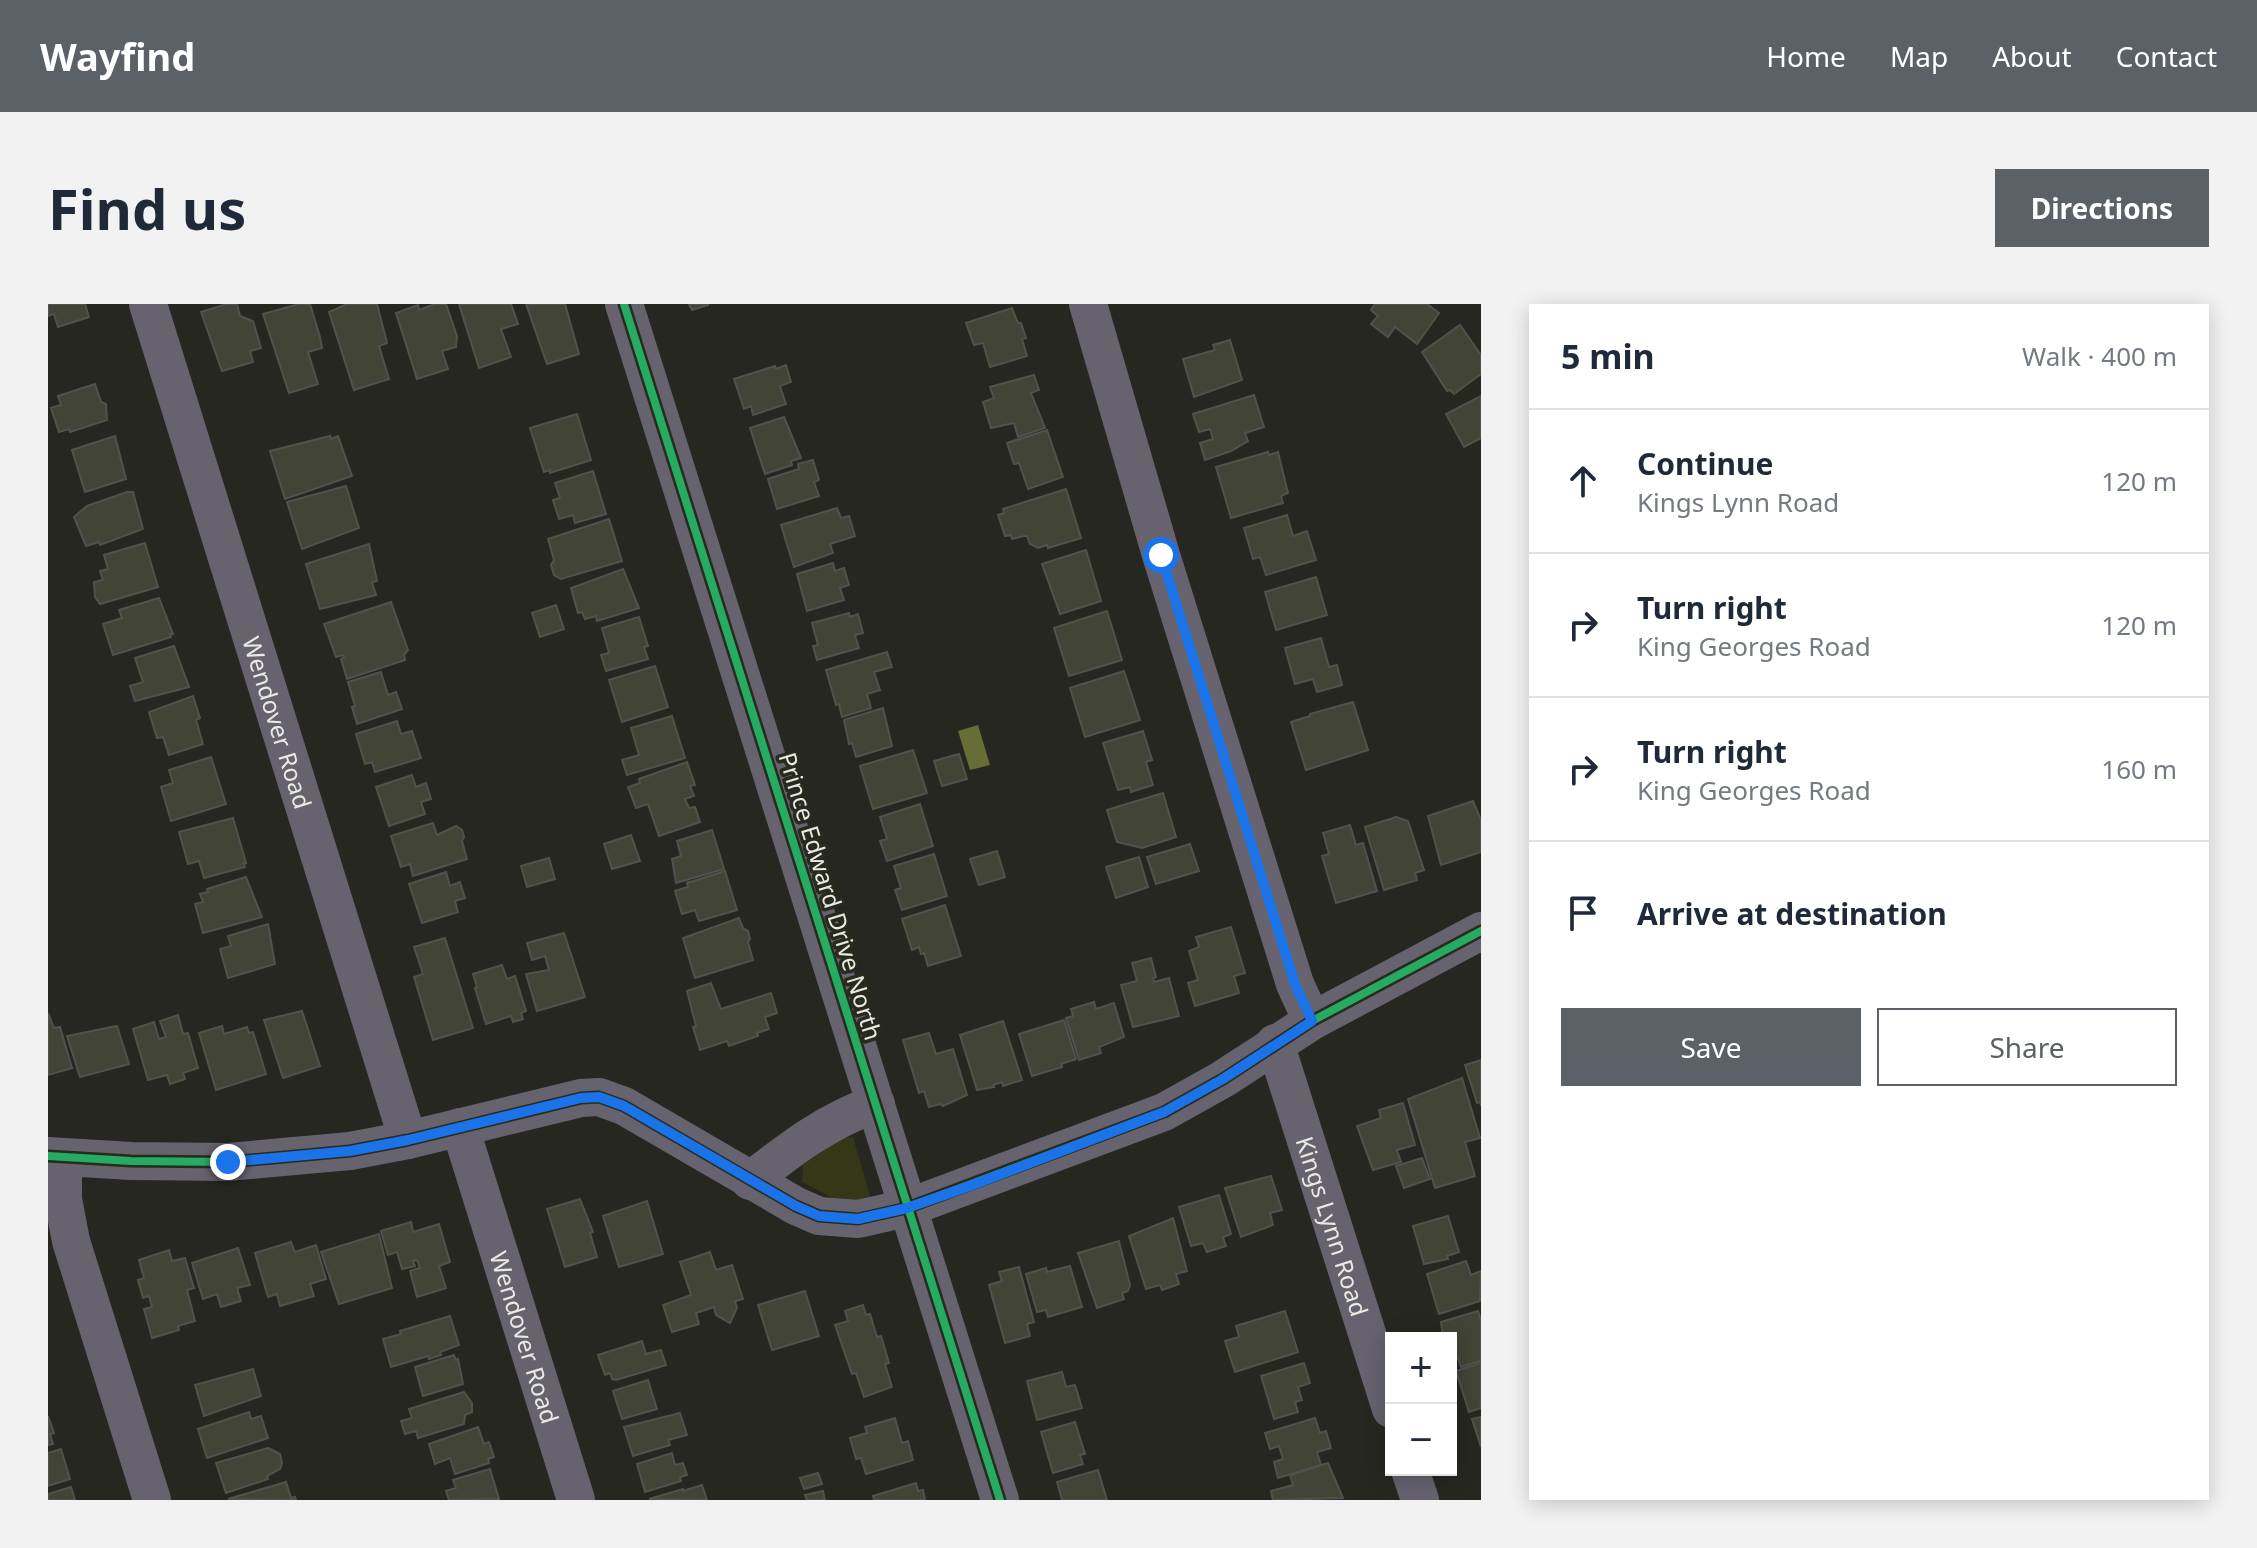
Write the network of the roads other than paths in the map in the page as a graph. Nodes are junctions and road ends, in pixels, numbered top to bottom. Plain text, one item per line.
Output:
1 (148, 304) edge
2 (624, 304) edge
3 (1088, 304) edge
4 (1481, 931) edge
5 (1312, 1021) junction
6 (1275, 1043) junction
7 (876, 1104) junction
8 (460, 1127) junction
9 (408, 1140) junction
10 (55, 1157) edge
11 (750, 1181) junction
12 (907, 1208) junction
13 (1389, 1404) edge
14 (1412, 1476) edge
15 (152, 1500) edge
16 (576, 1500) edge
17 (1000, 1500) edge
18 (1420, 1500) edge

1 - 9 street, Wendover Road
2 - 7 street, Prince Edward Drive North
3 - 5 street
4 - 5 street
5 - 6 street
6 - 12 street
6 - 13 street, Kings Lynn Road
7 - 11 street
7 - 12 street, Prince Edward Drive North
8 - 9 street
8 - 11 street
8 - 16 street, Wendover Road
9 - 10 street
10 - 15 street
11 - 12 street
12 - 17 street, Prince Edward Drive North
14 - 18 street

